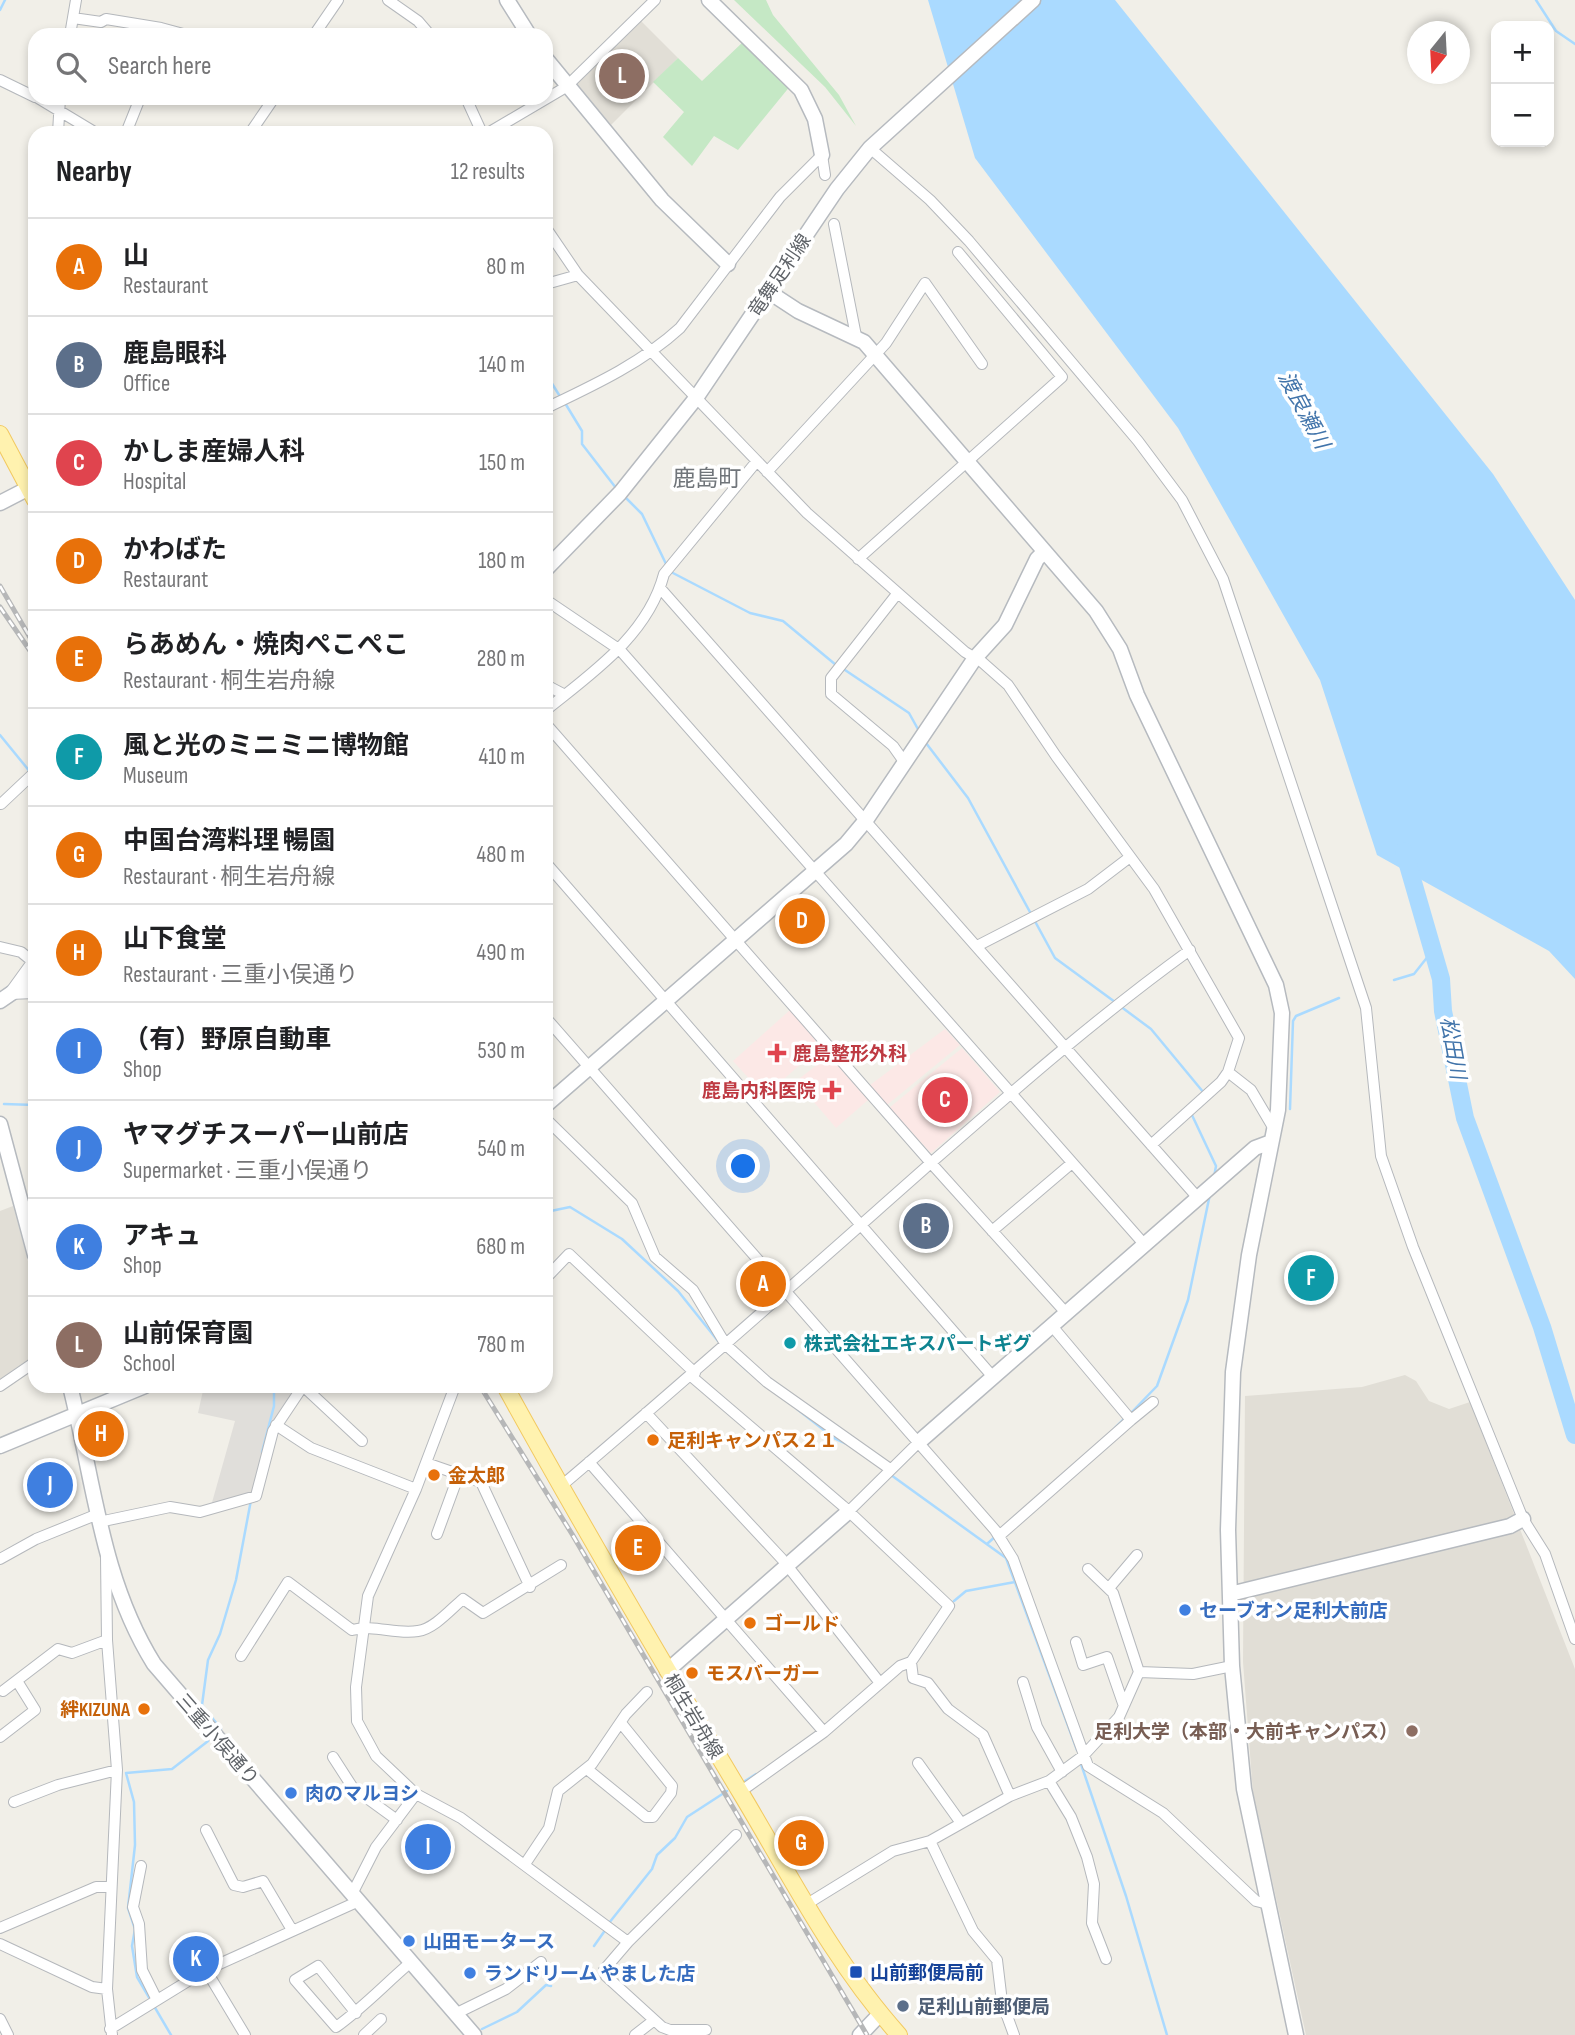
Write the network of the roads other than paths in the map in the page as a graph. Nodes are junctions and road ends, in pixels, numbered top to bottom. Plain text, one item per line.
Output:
1 (76, 0) edge
2 (338, 0) edge
3 (388, 0) edge
4 (507, 0) edge
5 (655, 0) edge
6 (709, 0) edge
7 (1033, 0) edge
8 (72, 18) junction
9 (71, 28) edge
10 (143, 28) edge
11 (319, 28) edge
12 (424, 28) edge
13 (525, 28) edge
14 (553, 69) edge
15 (0, 79) edge
16 (566, 87) junction
17 (28, 93) edge
18 (553, 95) edge
19 (59, 105) edge
20 (61, 105) edge
21 (137, 105) edge
22 (269, 105) edge
23 (469, 105) edge
24 (535, 105) edge
25 (58, 126) edge
26 (87, 126) edge
27 (129, 126) edge
28 (255, 126) edge
29 (479, 126) edge
30 (500, 126) edge
31 (874, 145) junction
32 (822, 155) junction
33 (825, 175) dead end
34 (834, 224) dead end
35 (553, 238) edge
36 (958, 252) dead end
37 (728, 264) junction
38 (578, 275) junction
39 (553, 282) edge
40 (769, 292) junction
41 (856, 336) junction
42 (652, 351) junction
43 (876, 354) junction
44 (982, 365) dead end
45 (696, 398) junction
46 (553, 404) edge
47 (0, 434) edge
48 (967, 460) junction
49 (757, 461) junction
50 (766, 472) junction
51 (28, 486) edge
52 (28, 495) edge
53 (0, 503) edge
54 (1044, 552) junction
55 (858, 559) junction
56 (553, 562) edge
57 (660, 588) junction
58 (897, 594) junction
59 (553, 605) edge
60 (621, 650) junction
61 (975, 658) junction
62 (553, 689) edge
63 (565, 695) junction
64 (553, 704) edge
65 (553, 732) edge
66 (905, 762) junction
67 (28, 778) edge
68 (1, 802) edge
69 (0, 817) edge
70 (866, 820) junction
71 (1130, 857) junction
72 (815, 870) junction
73 (553, 871) edge
74 (737, 940) junction
75 (977, 946) junction
76 (0, 947) edge
77 (1189, 950) junction
78 (28, 956) edge
79 (28, 967) edge
80 (28, 982) edge
81 (28, 994) edge
82 (5, 997) edge
83 (667, 1002) junction
84 (553, 1026) edge
85 (1066, 1047) junction
86 (590, 1068) junction
87 (1228, 1072) junction
88 (1009, 1093) junction
89 (553, 1099) edge
90 (0, 1124) edge
91 (553, 1126) edge
92 (1272, 1136) junction
93 (1151, 1145) junction
94 (4, 1158) edge
95 (931, 1163) junction
96 (1072, 1163) junction
97 (1198, 1198) junction
98 (861, 1225) junction
99 (992, 1231) junction
100 (28, 1233) edge
101 (1144, 1244) junction
102 (553, 1271) edge
103 (787, 1290) junction
104 (1067, 1314) junction
105 (1052, 1326) junction
106 (726, 1345) junction
107 (28, 1367) edge
108 (693, 1375) junction
109 (993, 1377) junction
110 (0, 1386) edge
111 (72, 1393) edge
112 (129, 1393) edge
113 (298, 1393) edge
114 (311, 1393) edge
115 (452, 1393) edge
116 (509, 1393) edge
117 (1153, 1402) dead end
118 (646, 1413) junction
119 (77, 1415) junction
120 (1131, 1420) junction
121 (276, 1425) junction
122 (362, 1441) dead end
123 (920, 1441) junction
124 (0, 1446) edge
125 (589, 1462) junction
126 (426, 1463) junction
127 (887, 1472) junction
128 (458, 1474) junction
129 (560, 1487) junction
130 (416, 1489) junction
131 (848, 1512) junction
132 (99, 1518) junction
133 (1523, 1519) junction
134 (436, 1535) dead end
135 (999, 1536) junction
136 (1137, 1555) dead end
137 (106, 1557) junction
138 (0, 1559) edge
139 (561, 1565) dead end
140 (787, 1565) junction
141 (1088, 1569) dead end
142 (530, 1587) junction
143 (1109, 1588) junction
144 (1230, 1594) junction
145 (726, 1618) junction
146 (362, 1627) junction
147 (1575, 1639) edge
148 (107, 1640) junction
149 (1076, 1642) dead end
150 (241, 1656) dead end
151 (911, 1662) junction
152 (1232, 1666) junction
153 (667, 1671) junction
154 (1139, 1672) junction
155 (17, 1681) junction
156 (1023, 1682) dead end
157 (880, 1683) junction
158 (3, 1691) dead end
159 (647, 1692) dead end
160 (1124, 1706) junction
161 (621, 1723) junction
162 (824, 1732) junction
163 (0, 1737) edge
164 (1083, 1756) junction
165 (333, 1757) dead end
166 (918, 1763) dead end
167 (587, 1769) junction
168 (117, 1770) junction
169 (1062, 1772) junction
170 (1049, 1781) junction
171 (740, 1791) junction
172 (416, 1794) junction
173 (1010, 1796) junction
174 (14, 1802) dead end
175 (397, 1820) junction
176 (961, 1823) junction
177 (206, 1830) dead end
178 (736, 1835) dead end
179 (930, 1840) junction
180 (525, 1864) junction
181 (141, 1866) dead end
182 (111, 1887) junction
183 (356, 1898) junction
184 (807, 1904) junction
185 (1268, 1904) junction
186 (0, 1928) edge
187 (292, 1930) junction
188 (628, 1942) junction
189 (0, 1944) edge
190 (1106, 1959) dead end
191 (411, 1962) junction
192 (541, 1962) dead end
193 (206, 1970) junction
194 (107, 1989) junction
195 (157, 2000) junction
196 (356, 2013) junction
197 (455, 2014) junction
198 (880, 2014) junction
199 (381, 2019) dead end
200 (0, 2020) edge
201 (653, 2021) junction
202 (706, 2030) dead end
203 (111, 2032) edge
204 (472, 2034) edge
205 (8, 2035) edge
206 (245, 2035) edge
207 (364, 2035) edge
208 (635, 2035) edge
209 (860, 2035) edge
210 (899, 2035) edge
211 (1014, 2035) edge
212 (1296, 2035) edge

1 - 8 street
2 - 11 street
3 - 12 street
4 - 13 street
5 - 16 street
6 - 32 street
7 - 31 street, 竜舞足利線
8 - 9 street
8 - 10 street
14 - 16 street
15 - 17 street
16 - 18 street
16 - 37 street
19 - 25 street
20 - 26 street
21 - 27 street
22 - 28 street
23 - 29 street
24 - 30 street
31 - 40 street, 竜舞足利線
31 - 133 street
32 - 33 street
32 - 37 street
34 - 41 street
35 - 38 street
36 - 48 street
37 - 42 street
38 - 39 street
38 - 42 street
40 - 41 street
40 - 45 street, 竜舞足利線
41 - 43 street
42 - 45 street
42 - 46 street
43 - 44 street
43 - 48 street
43 - 50 street
45 - 49 street
45 - 56 street, 竜舞足利線
47 - 51 main road
48 - 54 street
48 - 55 street
49 - 50 street
49 - 57 street
50 - 55 street
52 - 53 street
54 - 61 street
54 - 92 street
55 - 58 street
57 - 60 street
57 - 70 street
58 - 61 street
58 - 66 street
59 - 60 street
60 - 63 street
60 - 72 street
61 - 66 street
61 - 71 street
62 - 63 street
63 - 64 street
65 - 74 street
66 - 70 street
67 - 68 street
68 - 69 street
70 - 72 street
70 - 75 street
71 - 75 street
71 - 77 street
72 - 74 street
72 - 88 street
73 - 83 street
74 - 83 street
74 - 95 street
75 - 85 street
76 - 78 street
77 - 85 street
77 - 87 street
79 - 82 street
80 - 82 street
81 - 82 street
83 - 86 street
83 - 98 street
84 - 86 street
85 - 88 street
85 - 93 street
86 - 89 street
86 - 103 street
87 - 92 street
87 - 93 street
88 - 95 street
88 - 96 street
90 - 94 street
91 - 106 street
92 - 97 street
92 - 144 street
93 - 97 street
94 - 100 street
95 - 98 street
95 - 99 street
96 - 99 street
96 - 101 street
97 - 101 street
98 - 103 street
98 - 109 street
99 - 104 street
101 - 104 street
102 - 108 street
103 - 106 street
103 - 123 street
104 - 105 street
105 - 109 street
105 - 120 street
106 - 108 street
106 - 127 street
107 - 110 street
108 - 118 street
108 - 131 street
109 - 123 street
111 - 119 street, 三重小俣通り
112 - 119 street
113 - 121 street
114 - 122 street
115 - 126 street
116 - 129 main road, 桐生岩舟線
117 - 120 street
118 - 125 street
118 - 140 street
119 - 124 street
119 - 132 street, 三重小俣通り
120 - 135 street
121 - 130 street
121 - 132 street
123 - 127 street
123 - 135 street
125 - 129 street
125 - 145 street
126 - 128 street
126 - 130 street
127 - 131 street
128 - 134 street
128 - 142 street
129 - 153 main road, 桐生岩舟線
130 - 146 street
131 - 140 street
131 - 151 street
132 - 137 street, 三重小俣通り
132 - 138 street
133 - 144 street
133 - 147 street
135 - 164 street
136 - 143 street
137 - 148 street
137 - 183 street, 三重小俣通り
139 - 142 street
140 - 145 street
140 - 157 street
141 - 143 street
142 - 146 street
143 - 154 street
144 - 152 street
145 - 153 street
145 - 162 street
146 - 150 street
146 - 172 street
148 - 155 street
148 - 168 street
149 - 160 street
151 - 157 street
151 - 173 street
152 - 154 street
152 - 185 street
153 - 171 main road, 桐生岩舟線
154 - 160 street
155 - 158 street
155 - 163 street
156 - 169 street
157 - 162 street
159 - 161 street
160 - 164 street
161 - 167 street
161 - 167 street
162 - 171 street
164 - 169 street
164 - 185 street
165 - 175 street
166 - 176 street
167 - 180 street
168 - 174 street
168 - 182 street
169 - 170 street
170 - 173 street
170 - 190 street
171 - 184 main road, 桐生岩舟線
172 - 175 street
172 - 180 street
173 - 176 street
175 - 183 street
176 - 179 street
177 - 187 street
178 - 188 street
179 - 184 street
179 - 211 street
180 - 188 street
181 - 195 street
182 - 186 street
182 - 194 street
183 - 187 street
183 - 191 street, 三重小俣通り
184 - 198 main road, 桐生岩舟線
185 - 212 street
187 - 193 street
188 - 201 street
189 - 194 street
191 - 196 street
191 - 197 street, 三重小俣通り
192 - 197 street
193 - 195 street
193 - 206 street
194 - 203 street
195 - 203 street
196 - 196 street
197 - 204 street, 三重小俣通り
198 - 209 street
198 - 210 main road, 桐生岩舟線
199 - 207 street
200 - 205 street
201 - 202 street
201 - 208 street

